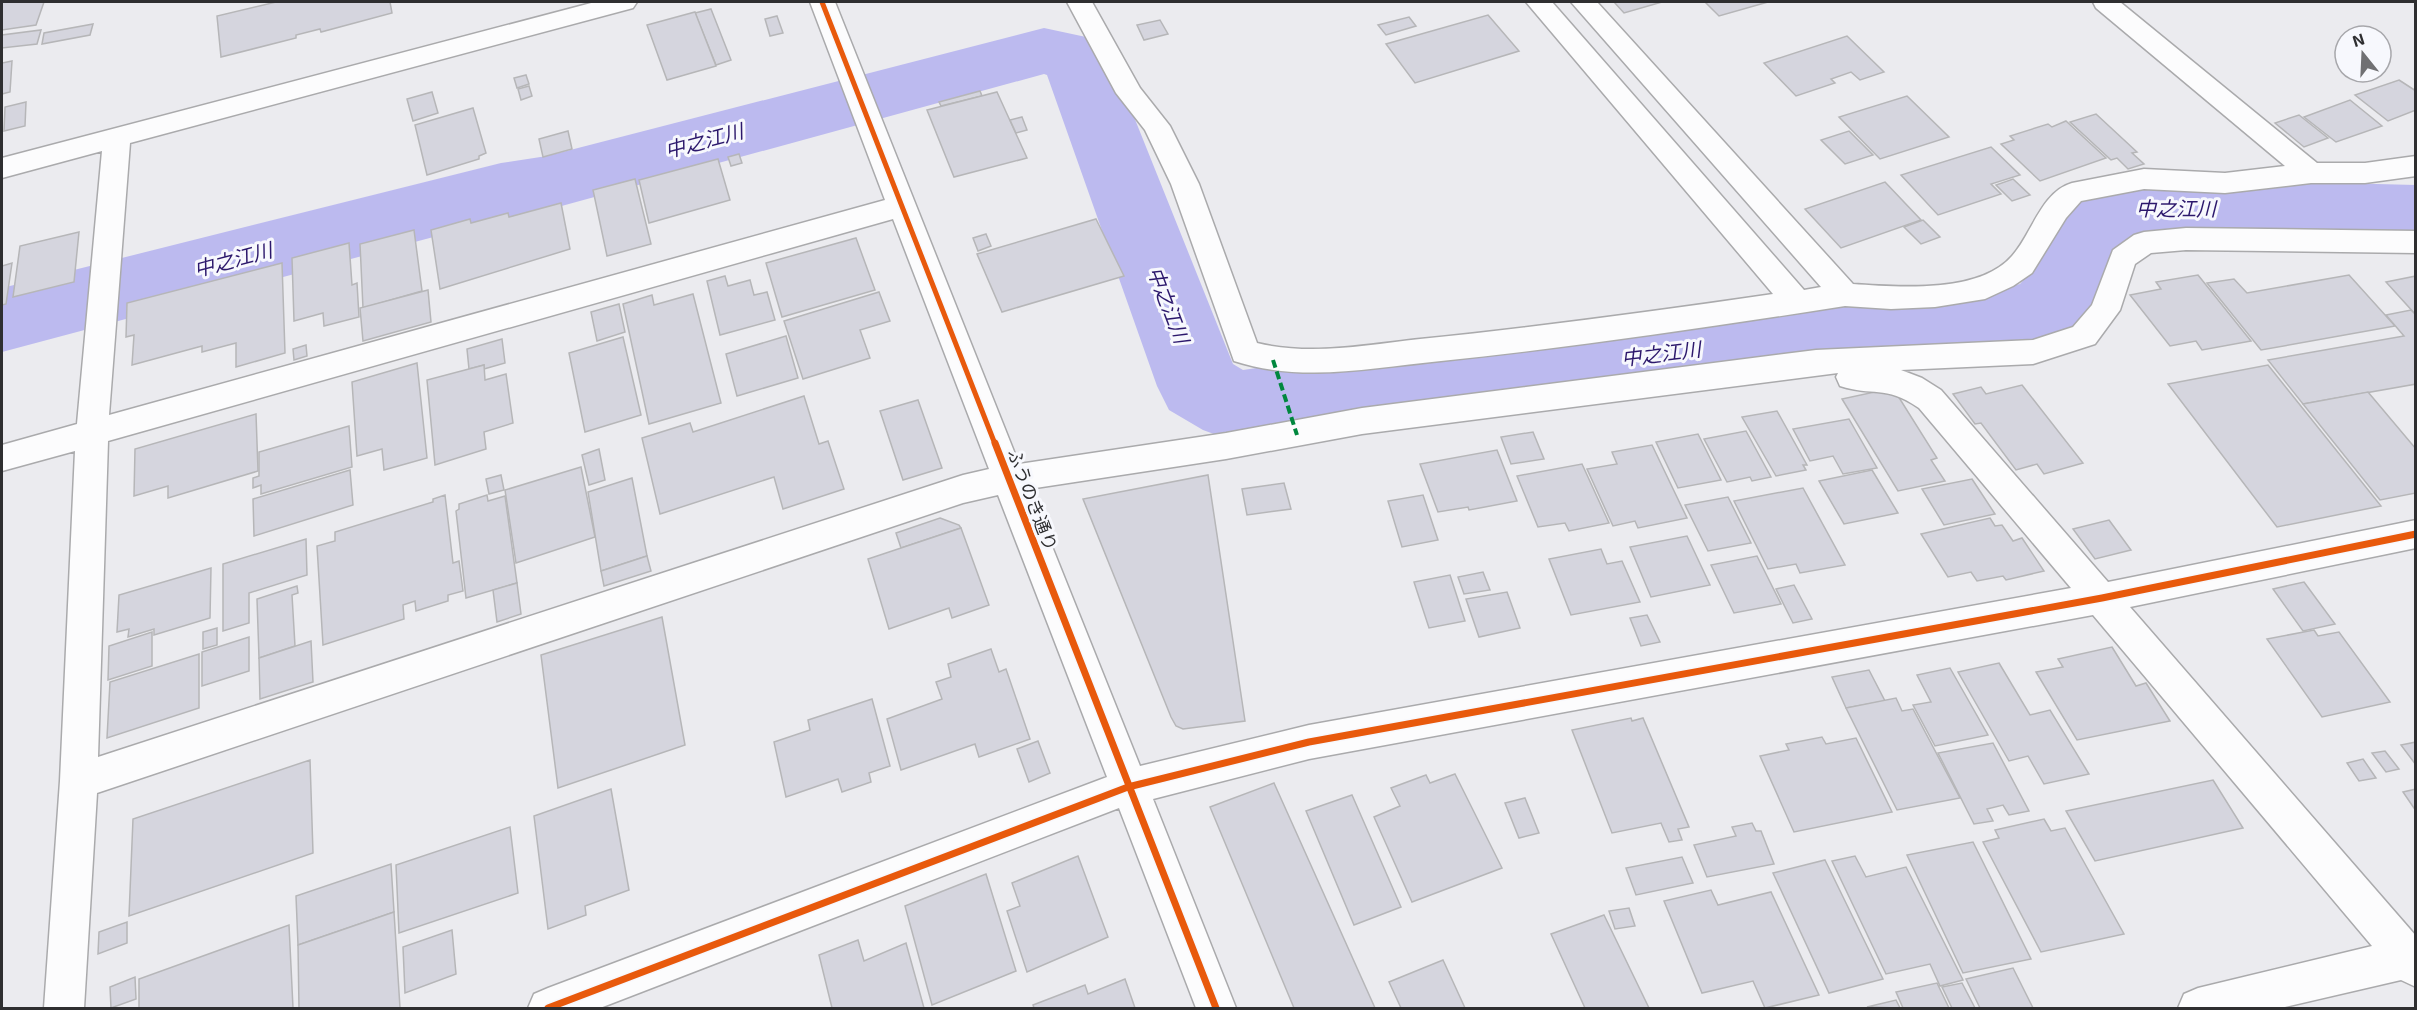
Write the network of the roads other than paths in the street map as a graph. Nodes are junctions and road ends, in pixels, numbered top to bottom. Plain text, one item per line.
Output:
1 (624, 2) edge
2 (822, 2) edge
3 (1080, 2) edge
4 (1538, 2) edge
5 (1583, 2) edge
6 (2105, 2) edge
7 (117, 138) junction
8 (2415, 166) edge
9 (2, 168) edge
10 (2311, 173) junction
11 (901, 206) junction
12 (2415, 242) edge
13 (1845, 295) junction
14 (1797, 302) junction
15 (1762, 370) junction
16 (92, 433) junction
17 (2, 458) edge
18 (1007, 477) junction
19 (2415, 534) edge
20 (2102, 597) junction
21 (79, 781) junction
22 (1128, 786) junction
23 (2413, 960) edge
24 (64, 1008) edge
25 (548, 1008) edge
26 (1216, 1008) edge
27 (2198, 1008) edge

1 - 7 street
2 - 11 street, ふうのき通り
3 - 14 street
4 - 14 street
5 - 13 street
6 - 10 street
7 - 9 street
7 - 16 street
8 - 10 street
10 - 13 street
11 - 16 street
11 - 18 street, ふうのき通り
12 - 15 street
13 - 14 street
15 - 18 street
15 - 20 street
16 - 17 street
16 - 21 street
18 - 21 street
18 - 22 street, ふうのき通り
19 - 20 street
20 - 22 street
20 - 23 street
21 - 24 street
22 - 25 street
22 - 26 street, ふうのき通り
23 - 27 street

